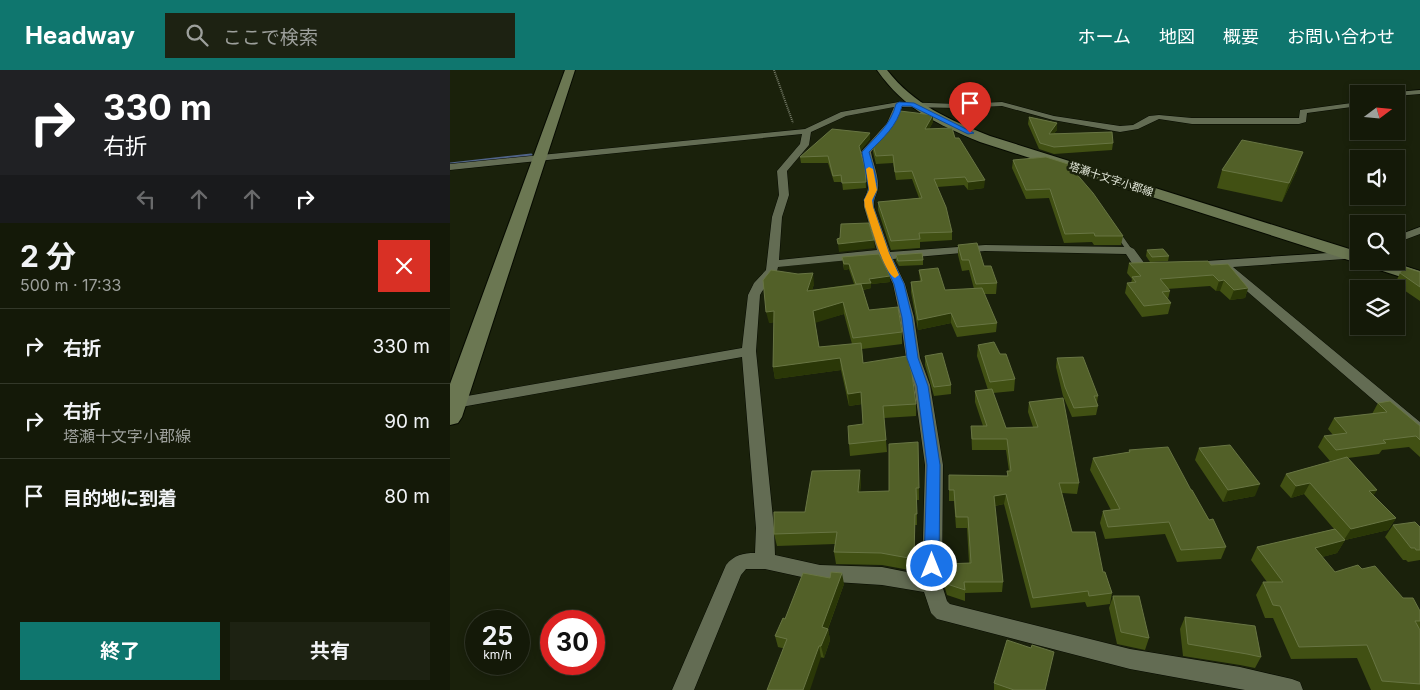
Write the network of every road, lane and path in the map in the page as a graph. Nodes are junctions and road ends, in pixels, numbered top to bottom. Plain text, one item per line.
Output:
1 (570, 70) edge
2 (774, 70) edge
3 (882, 70) edge
4 (1420, 92) edge
5 (1405, 93) edge
6 (906, 104) junction
7 (1350, 105) edge
8 (801, 131) junction
9 (539, 155) junction
10 (450, 161) edge
11 (450, 167) edge
12 (1113, 227) edge
13 (1420, 230) edge
14 (1405, 236) edge
15 (1130, 251) junction
16 (885, 254) junction
17 (1350, 254) edge
18 (1350, 258) edge
19 (773, 264) junction
20 (1224, 265) junction
21 (1399, 270) edge
22 (1420, 277) edge
23 (749, 351) junction
24 (452, 408) edge
25 (1420, 431) edge
26 (765, 561) junction
27 (932, 585) junction
28 (684, 690) edge
29 (1292, 690) edge

1 - 9 main road
2 - 8 path
3 - 6 main road, 塔瀬十文字小郡線
4 - 5 street
6 - 7 street
6 - 8 street
6 - 16 street
6 - 17 main road, 塔瀬十文字小郡線
8 - 9 street
8 - 19 street
9 - 10 street
9 - 11 street
9 - 24 main road
12 - 15 lane
13 - 14 street
15 - 16 street
15 - 20 street
16 - 19 street
16 - 27 street
18 - 20 street
19 - 23 street
20 - 25 street
21 - 22 main road, 塔瀬十文字小郡線
23 - 24 street
23 - 26 street
26 - 27 street
26 - 28 street
27 - 29 street

